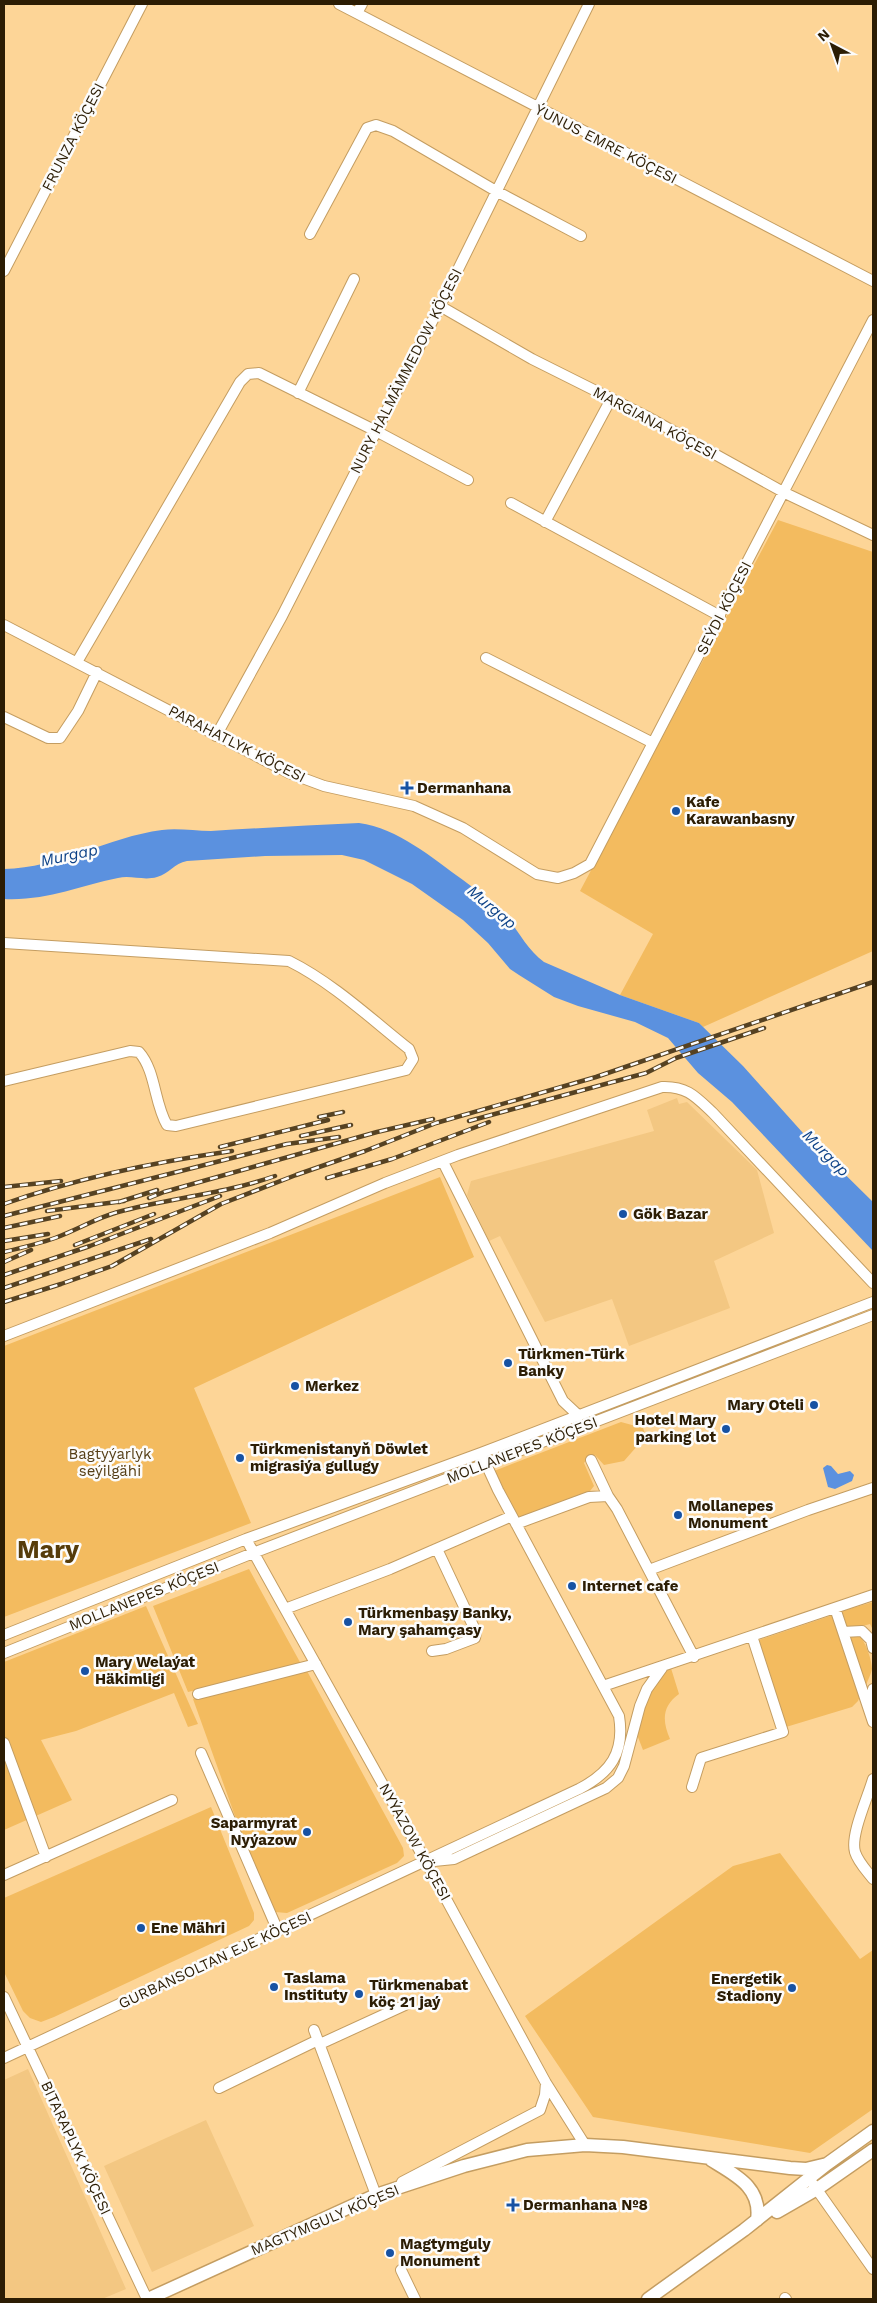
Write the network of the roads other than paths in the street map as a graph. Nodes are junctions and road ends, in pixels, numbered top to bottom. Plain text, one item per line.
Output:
1 (142, 4) edge
2 (339, 4) edge
3 (589, 4) edge
4 (360, 8) edge
5 (537, 108) junction
6 (496, 191) junction
7 (310, 234) dead end
8 (581, 236) dead end
9 (4, 271) edge
10 (354, 279) dead end
11 (873, 281) edge
12 (440, 306) junction
13 (873, 320) edge
14 (298, 393) junction
15 (611, 399) junction
16 (376, 431) junction
17 (468, 480) dead end
18 (785, 493) junction
19 (511, 504) dead end
20 (545, 522) junction
21 (873, 535) edge
22 (720, 616) junction
23 (4, 624) edge
24 (486, 658) dead end
25 (77, 662) junction
26 (97, 672) junction
27 (4, 717) edge
28 (216, 736) junction
29 (654, 743) junction
30 (558, 878) joint
31 (4, 943) edge
32 (4, 1081) edge
33 (442, 1162) junction
34 (873, 1283) edge
35 (873, 1302) edge
36 (873, 1315) edge
37 (4, 1336) edge
38 (579, 1416) junction
39 (481, 1453) junction
40 (591, 1460) dead end
41 (486, 1463) junction
42 (873, 1488) edge
43 (608, 1496) junction
44 (514, 1520) junction
45 (246, 1539) junction
46 (438, 1549) junction
47 (253, 1552) junction
48 (649, 1570) junction
49 (873, 1595) edge
50 (835, 1608) junction
51 (285, 1609) junction
52 (843, 1632) junction
53 (4, 1635) edge
54 (752, 1636) junction
55 (873, 1648) edge
56 (432, 1651) dead end
57 (4, 1652) edge
58 (694, 1657) junction
59 (316, 1664) junction
60 (662, 1668) junction
61 (603, 1686) junction
62 (873, 1689) edge
63 (198, 1694) dead end
64 (868, 1708) junction
65 (873, 1722) edge
66 (4, 1743) edge
67 (201, 1753) dead end
68 (873, 1779) edge
69 (692, 1787) dead end
70 (172, 1800) dead end
71 (46, 1857) junction
72 (426, 1862) junction
73 (4, 1875) edge
74 (873, 1879) edge
75 (278, 1931) junction
76 (4, 1997) edge
77 (405, 2005) dead end
78 (314, 2030) dead end
79 (319, 2042) junction
80 (28, 2048) junction
81 (4, 2058) edge
82 (546, 2083) junction
83 (218, 2088) dead end
84 (873, 2131) edge
85 (585, 2145) junction
86 (873, 2150) edge
87 (706, 2158) junction
88 (745, 2163) junction
89 (827, 2164) junction
90 (811, 2184) junction
91 (376, 2195) junction
92 (757, 2220) junction
93 (744, 2230) junction
94 (873, 2269) edge
95 (401, 2270) dead end
96 (148, 2299) edge
97 (415, 2299) edge
98 (648, 2299) edge

1 - 9 street, FRUNZA KÖÇESI
2 - 4 street, ÝUNUS EMRE KÖÇESI
3 - 5 street, NURY HALMÄMMEDOW KÖÇESI
4 - 5 street, ÝUNUS EMRE KÖÇESI
5 - 6 street, NURY HALMÄMMEDOW KÖÇESI
5 - 11 street, ÝUNUS EMRE KÖÇESI
6 - 7 street
6 - 8 street
6 - 12 street, NURY HALMÄMMEDOW KÖÇESI
10 - 14 street
12 - 15 street, MARGIANA KÖÇESI
12 - 16 street, NURY HALMÄMMEDOW KÖÇESI
13 - 18 street, SEÝDI KÖÇESI
14 - 16 street
14 - 25 street
15 - 18 street, MARGIANA KÖÇESI
15 - 20 street
16 - 17 street
16 - 28 street, NURY HALMÄMMEDOW KÖÇESI
18 - 21 street, MARGIANA KÖÇESI
18 - 22 street, SEÝDI KÖÇESI
19 - 20 street
20 - 22 street
22 - 29 street, SEÝDI KÖÇESI
23 - 25 street, PARAHATLYK KÖÇESI
24 - 29 street
25 - 26 street, PARAHATLYK KÖÇESI
26 - 27 street
26 - 28 street, PARAHATLYK KÖÇESI
28 - 30 street, PARAHATLYK KÖÇESI
29 - 30 street, SEÝDI KÖÇESI
31 - 32 street
33 - 34 street
33 - 37 street
33 - 38 street
35 - 38 street, MOLLANEPES KÖÇESI
36 - 41 street, MOLLANEPES KÖÇESI
38 - 39 street, MOLLANEPES KÖÇESI
39 - 41 street, GURBANSOLTAN EJE KÖÇESI
39 - 45 street, MOLLANEPES KÖÇESI
40 - 43 street
41 - 44 street, GURBANSOLTAN EJE KÖÇESI
41 - 47 street, MOLLANEPES KÖÇESI
42 - 48 street
43 - 44 street
43 - 48 street
44 - 46 street
44 - 61 street, GURBANSOLTAN EJE KÖÇESI
45 - 47 street, NYÝAZOW KÖÇESI
45 - 53 street, MOLLANEPES KÖÇESI
46 - 51 street
46 - 56 street
47 - 51 street, NYÝAZOW KÖÇESI
47 - 57 street, MOLLANEPES KÖÇESI
48 - 58 street
49 - 50 street
50 - 52 street
50 - 54 street
51 - 59 street, NYÝAZOW KÖÇESI
52 - 55 street
52 - 64 street
54 - 58 street
54 - 69 street
58 - 60 street
59 - 63 street
59 - 72 street, NYÝAZOW KÖÇESI
60 - 61 street
60 - 72 street, GURBANSOLTAN EJE KÖÇESI
61 - 72 street, GURBANSOLTAN EJE KÖÇESI
62 - 64 street
64 - 65 street
66 - 71 street
67 - 75 street
68 - 74 street
70 - 71 street
71 - 73 street
72 - 75 street, GURBANSOLTAN EJE KÖÇESI
72 - 82 street, NYÝAZOW KÖÇESI
75 - 80 street, GURBANSOLTAN EJE KÖÇESI
76 - 80 street, BITARAPLYK KÖÇESI
77 - 79 street
78 - 79 street
79 - 83 street
79 - 91 street
80 - 81 street, GURBANSOLTAN EJE KÖÇESI
80 - 96 street, BITARAPLYK KÖÇESI
82 - 85 street, NYÝAZOW KÖÇESI
82 - 91 street
84 - 89 main road
85 - 87 main road, MAGTYMGULY KÖÇESI
85 - 91 main road, MAGTYMGULY KÖÇESI
86 - 90 main road
87 - 88 main road, MAGTYMGULY KÖÇESI
87 - 92 main road
88 - 89 main road, MAGTYMGULY KÖÇESI
88 - 90 main road, MAGTYMGULY KÖÇESI
89 - 90 main road
90 - 92 main road
90 - 93 main road
90 - 94 street
91 - 96 main road, MAGTYMGULY KÖÇESI
92 - 93 main road
93 - 98 main road
95 - 97 street

